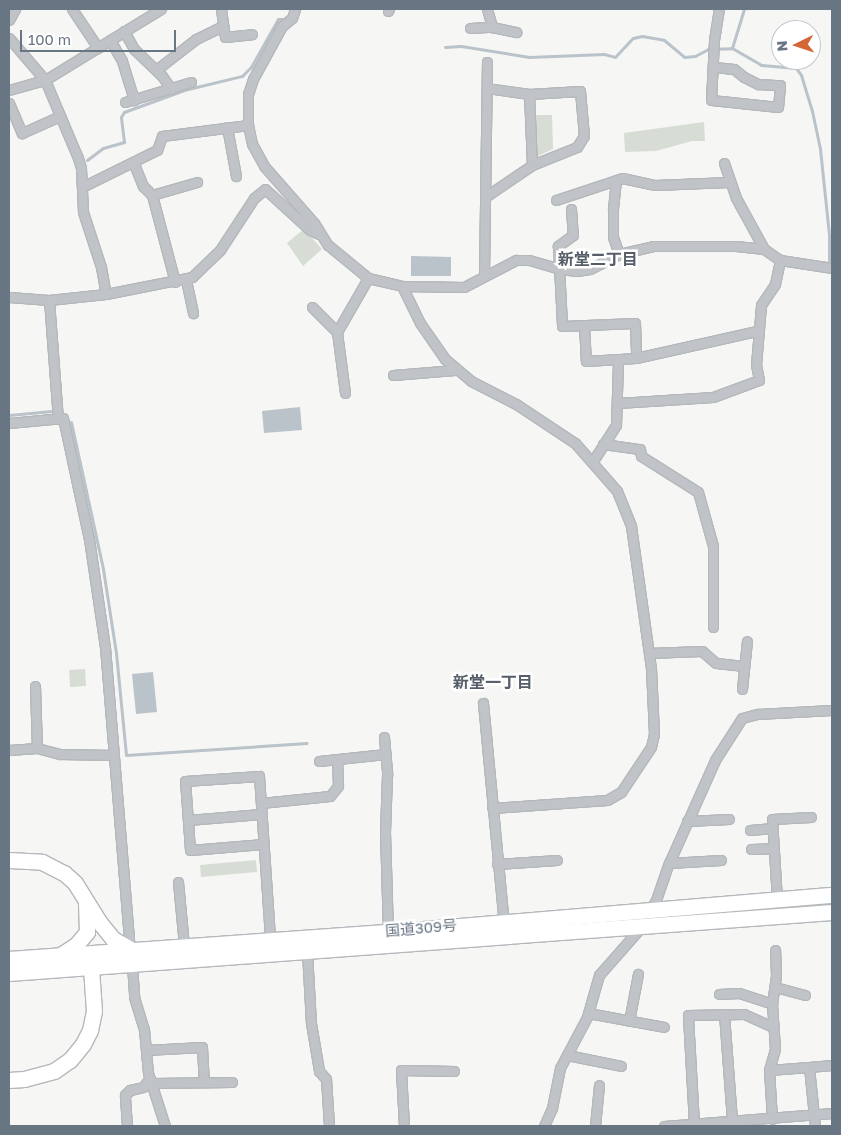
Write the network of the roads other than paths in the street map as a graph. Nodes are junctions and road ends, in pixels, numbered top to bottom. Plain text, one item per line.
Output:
1 (15, 9) edge
2 (72, 9) edge
3 (161, 9) edge
4 (221, 9) edge
5 (295, 9) edge
6 (489, 9) edge
7 (719, 9) edge
8 (9, 20) edge
9 (223, 26) junction
10 (492, 27) junction
11 (470, 28) dead end
12 (124, 30) junction
13 (516, 32) dead end
14 (252, 34) dead end
15 (9, 38) edge
16 (110, 40) junction
17 (98, 48) junction
18 (487, 62) dead end
19 (714, 68) junction
20 (156, 70) junction
21 (45, 80) junction
22 (191, 82) dead end
23 (487, 88) junction
24 (171, 89) junction
25 (9, 90) edge
26 (529, 94) junction
27 (9, 103) edge
28 (60, 116) junction
29 (248, 125) junction
30 (227, 127) junction
31 (724, 163) dead end
32 (134, 164) junction
33 (532, 165) junction
34 (236, 176) dead end
35 (616, 180) junction
36 (197, 182) dead end
37 (729, 182) junction
38 (82, 187) junction
39 (152, 194) junction
40 (485, 198) junction
41 (556, 200) dead end
42 (571, 209) dead end
43 (320, 234) junction
44 (764, 249) junction
45 (619, 254) junction
46 (780, 260) junction
47 (832, 268) edge
48 (560, 269) junction
49 (484, 276) junction
50 (368, 278) junction
51 (186, 280) junction
52 (175, 282) junction
53 (402, 286) junction
54 (106, 294) junction
55 (9, 297) edge
56 (49, 300) junction
57 (312, 307) dead end
58 (193, 312) dead end
59 (584, 325) junction
60 (758, 331) junction
61 (337, 332) junction
62 (636, 358) junction
63 (618, 360) junction
64 (456, 370) junction
65 (393, 375) dead end
66 (345, 393) dead end
67 (618, 403) junction
68 (58, 419) junction
69 (9, 423) edge
70 (603, 444) junction
71 (593, 461) junction
72 (713, 627) dead end
73 (747, 641) dead end
74 (649, 653) junction
75 (744, 666) junction
76 (35, 686) dead end
77 (742, 689) dead end
78 (483, 703) dead end
79 (832, 710) edge
80 (384, 737) dead end
81 (37, 748) junction
82 (9, 750) edge
83 (386, 754) junction
84 (114, 755) junction
85 (337, 759) junction
86 (319, 761) dead end
87 (260, 803) junction
88 (492, 808) junction
89 (261, 814) junction
90 (811, 817) dead end
91 (729, 819) dead end
92 (188, 820) junction
93 (687, 821) junction
94 (773, 828) junction
95 (750, 830) dead end
96 (263, 844) junction
97 (774, 848) junction
98 (751, 849) dead end
99 (9, 860) edge
100 (556, 860) dead end
101 (721, 860) dead end
102 (669, 863) junction
103 (498, 864) junction
104 (178, 882) dead end
105 (832, 895) edge
106 (86, 900) junction
107 (777, 900) junction
108 (649, 910) junction
109 (832, 912) edge
110 (503, 921) junction
111 (642, 926) junction
112 (388, 932) junction
113 (504, 937) junction
114 (270, 939) junction
115 (184, 945) junction
116 (130, 949) junction
117 (775, 950) dead end
118 (307, 952) junction
119 (62, 954) junction
120 (9, 959) edge
121 (132, 965) junction
122 (91, 968) junction
123 (9, 973) edge
124 (638, 974) dead end
125 (775, 987) junction
126 (719, 994) dead end
127 (806, 995) dead end
128 (772, 1004) junction
129 (588, 1013) junction
130 (724, 1014) junction
131 (629, 1021) junction
132 (773, 1027) junction
133 (664, 1028) dead end
134 (146, 1050) junction
135 (567, 1055) junction
136 (832, 1065) edge
137 (621, 1066) dead end
138 (809, 1067) junction
139 (454, 1070) dead end
140 (769, 1070) junction
141 (9, 1080) edge
142 (151, 1081) junction
143 (204, 1082) junction
144 (232, 1082) dead end
145 (599, 1085) dead end
146 (832, 1113) edge
147 (814, 1114) junction
148 (776, 1121) edge
149 (736, 1123) edge
150 (694, 1124) junction
151 (127, 1126) edge
152 (165, 1126) edge
153 (330, 1126) edge
154 (404, 1126) edge
155 (544, 1126) edge
156 (595, 1126) edge
157 (664, 1126) edge
158 (815, 1126) edge

1 - 8 street
2 - 17 street
3 - 12 street
4 - 9 street
5 - 29 street
6 - 10 street
7 - 19 street
9 - 14 street
9 - 20 street
10 - 11 street
10 - 13 street
12 - 16 street
12 - 20 street
15 - 21 street
16 - 17 street
16 - 24 street
17 - 21 street
18 - 23 street
19 - 19 street
20 - 24 street
21 - 25 street
21 - 28 street
22 - 24 street
23 - 26 street
23 - 40 street
26 - 33 street
26 - 33 street
27 - 28 street
28 - 38 street
29 - 30 street
29 - 43 street
30 - 32 street
30 - 34 street
31 - 37 street
32 - 38 street
32 - 39 street
33 - 40 street
35 - 37 street
35 - 41 street
35 - 45 street
36 - 39 street
37 - 44 street
38 - 54 street
39 - 52 street
40 - 49 street
42 - 48 street
43 - 50 street
43 - 51 street
44 - 45 street
44 - 46 street
45 - 48 street
46 - 47 street
46 - 60 street
48 - 49 street
48 - 59 street
49 - 53 street
50 - 53 street
50 - 61 street
51 - 52 street
51 - 58 street
52 - 54 street
53 - 64 street
54 - 56 street
55 - 56 street
56 - 68 street
57 - 61 street
59 - 62 street
59 - 63 street
60 - 62 street
60 - 67 street
61 - 66 street
62 - 63 street
63 - 67 street
64 - 65 street
64 - 71 street
67 - 70 street
68 - 69 street
68 - 84 street
70 - 71 street
70 - 72 street
71 - 74 street
73 - 75 street
74 - 75 street
74 - 88 street
75 - 77 street
76 - 81 street
78 - 88 street
79 - 93 street
80 - 83 street
81 - 82 street
81 - 84 street
83 - 85 street
83 - 112 street
84 - 116 street
85 - 86 street
85 - 87 street
87 - 89 street
87 - 92 street
88 - 103 street
89 - 92 street
89 - 96 street
90 - 94 street
91 - 93 street
92 - 96 street
93 - 102 street
94 - 95 street
94 - 97 street
96 - 114 street
97 - 98 street
97 - 107 street
99 - 106 highway
100 - 103 street
101 - 102 street
102 - 108 street
103 - 110 street
104 - 115 street
105 - 107 highway, 国道309号
106 - 116 highway
106 - 119 highway
107 - 108 highway, 国道309号
108 - 110 highway, 国道309号
108 - 111 street
109 - 111 highway, 国道309号
110 - 112 highway, 国道309号
110 - 113 street
111 - 113 highway, 国道309号
111 - 129 street
112 - 114 highway, 国道309号
113 - 118 highway, 国道309号
114 - 115 highway, 国道309号
115 - 116 highway, 国道309号
116 - 119 highway, 国道309号
117 - 125 street
118 - 121 highway, 国道309号
118 - 153 street
119 - 120 highway, 国道309号
121 - 122 highway, 国道309号
121 - 134 street
122 - 123 highway, 国道309号
122 - 141 highway
124 - 131 street
125 - 127 street
125 - 128 street
126 - 128 street
128 - 132 street
129 - 131 street
129 - 135 street
130 - 132 street
130 - 149 street
130 - 150 street
131 - 133 street
132 - 140 street
134 - 142 street
134 - 143 street
135 - 137 street
135 - 155 street
136 - 138 street
138 - 140 street
138 - 147 street
139 - 154 street
140 - 148 street
142 - 143 street
142 - 151 street
142 - 152 street
143 - 144 street
145 - 156 street
146 - 147 street
147 - 148 street
147 - 158 street
148 - 149 street
149 - 150 street
150 - 157 street

